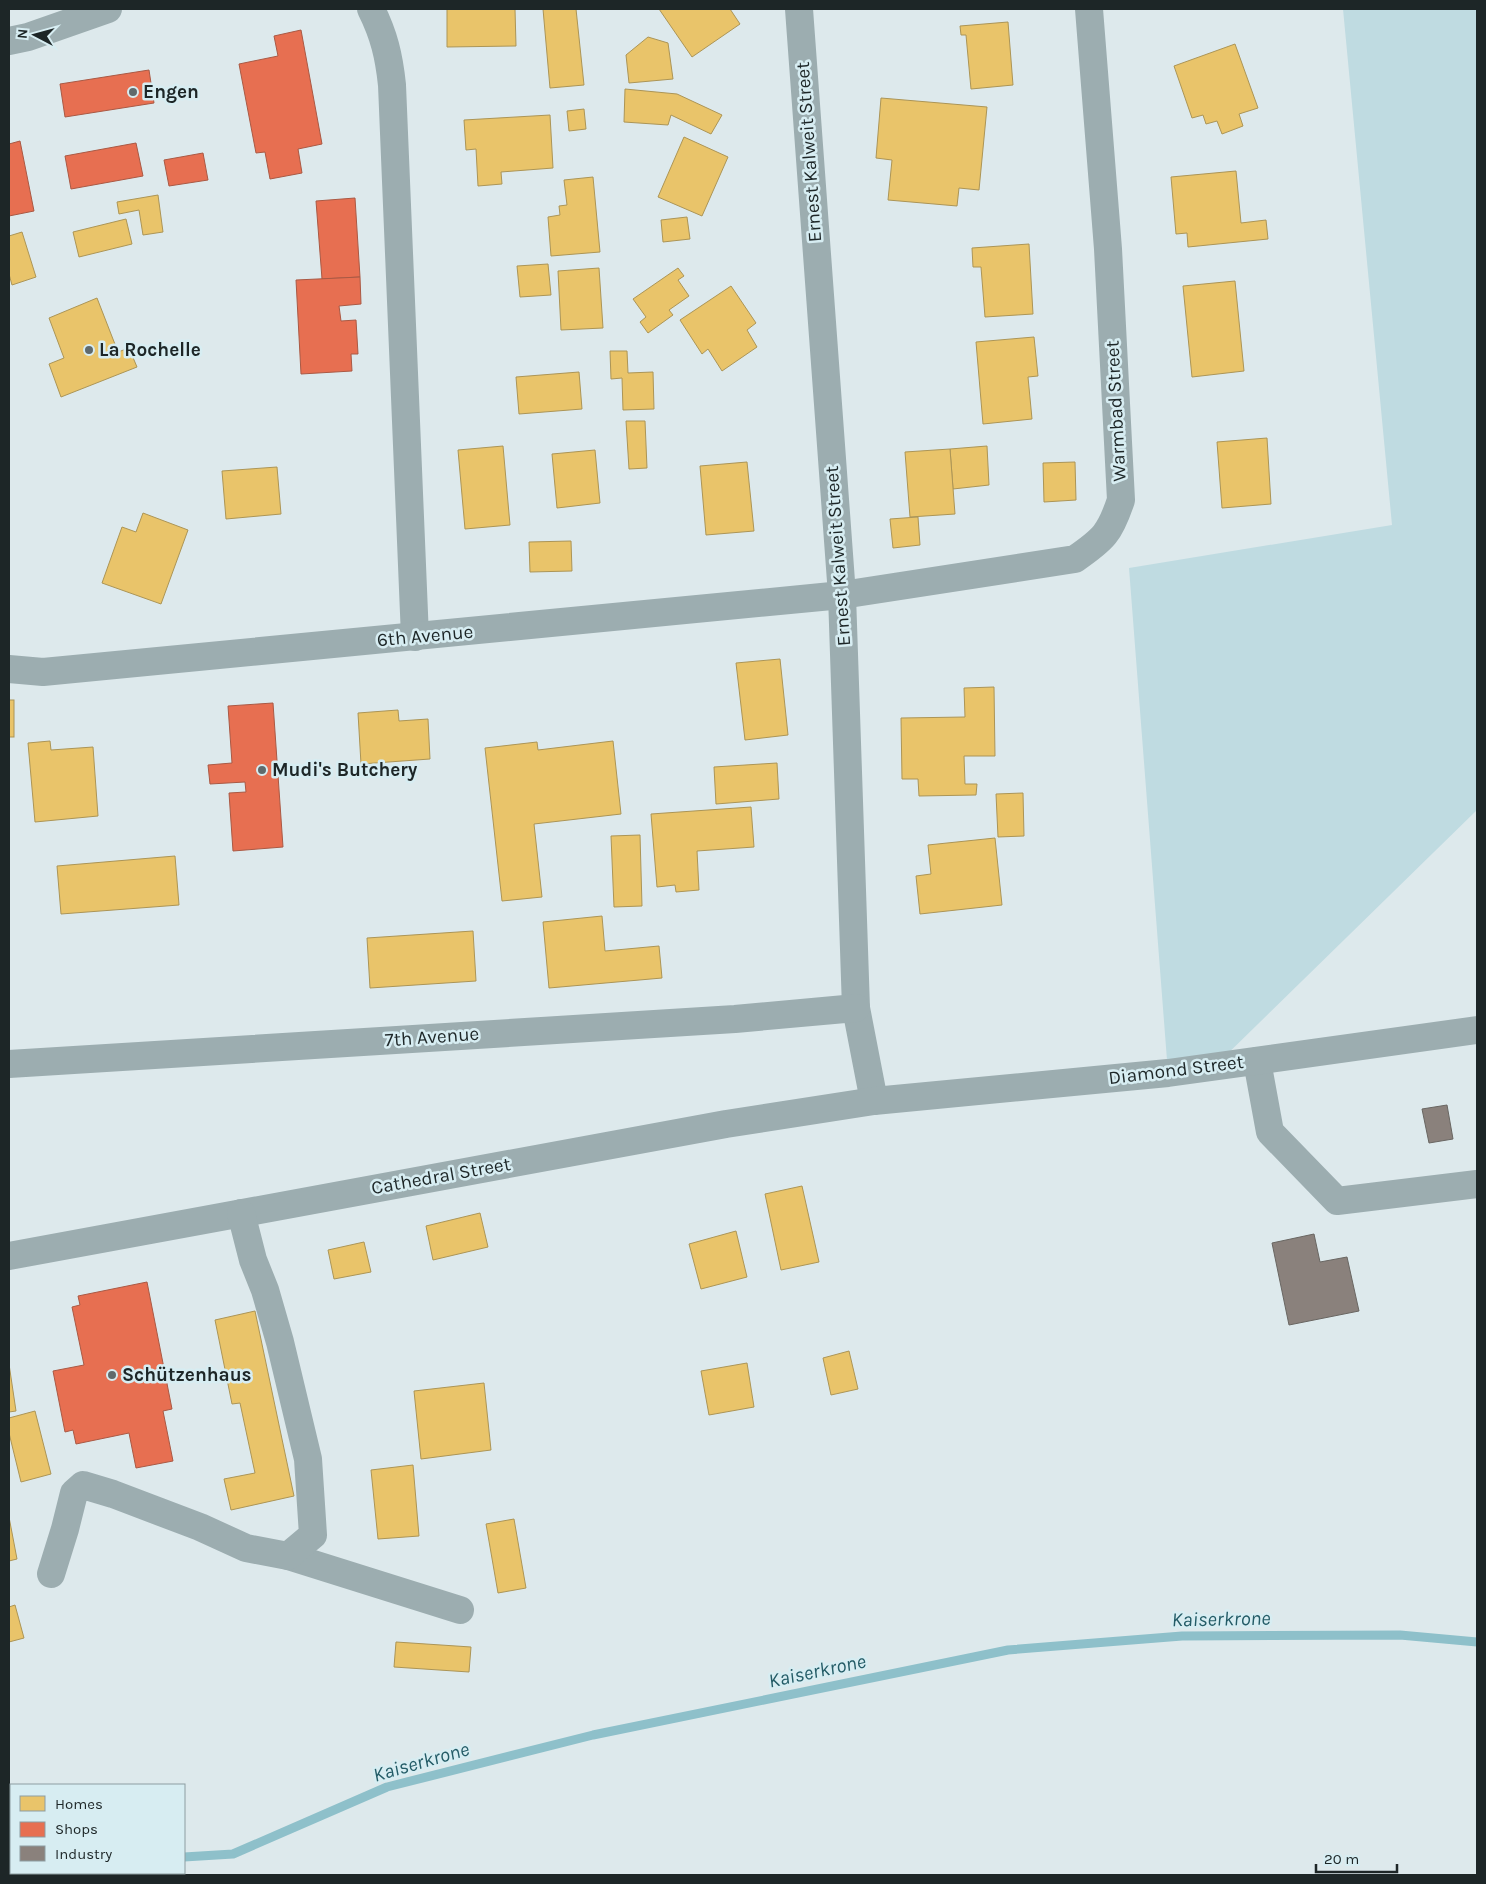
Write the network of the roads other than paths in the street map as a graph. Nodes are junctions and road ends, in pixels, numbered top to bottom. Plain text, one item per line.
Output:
1 (108, 9) edge
2 (371, 9) edge
3 (799, 9) edge
4 (1089, 9) edge
5 (9, 41) edge
6 (842, 595) junction
7 (415, 637) junction
8 (9, 669) edge
9 (856, 1008) junction
10 (1477, 1030) edge
11 (1257, 1061) junction
12 (9, 1064) edge
13 (874, 1102) junction
14 (1477, 1184) edge
15 (241, 1213) junction
16 (9, 1256) edge
17 (288, 1556) junction
18 (51, 1574) dead end
19 (460, 1610) dead end

1 - 5 street
2 - 7 street
3 - 6 street, Ernest Kalweit Street
4 - 6 street, Warmbad Street
6 - 7 street, 6th Avenue
6 - 9 street, Ernest Kalweit Street
7 - 8 street, 6th Avenue
9 - 12 street, 7th Avenue
9 - 13 street, Ernest Kalweit Street
10 - 11 street, Diamond Street
11 - 13 street, Diamond Street
11 - 14 street
13 - 15 street, Cathedral Street
15 - 16 street, Cathedral Street
15 - 17 street
17 - 18 street
17 - 19 street

